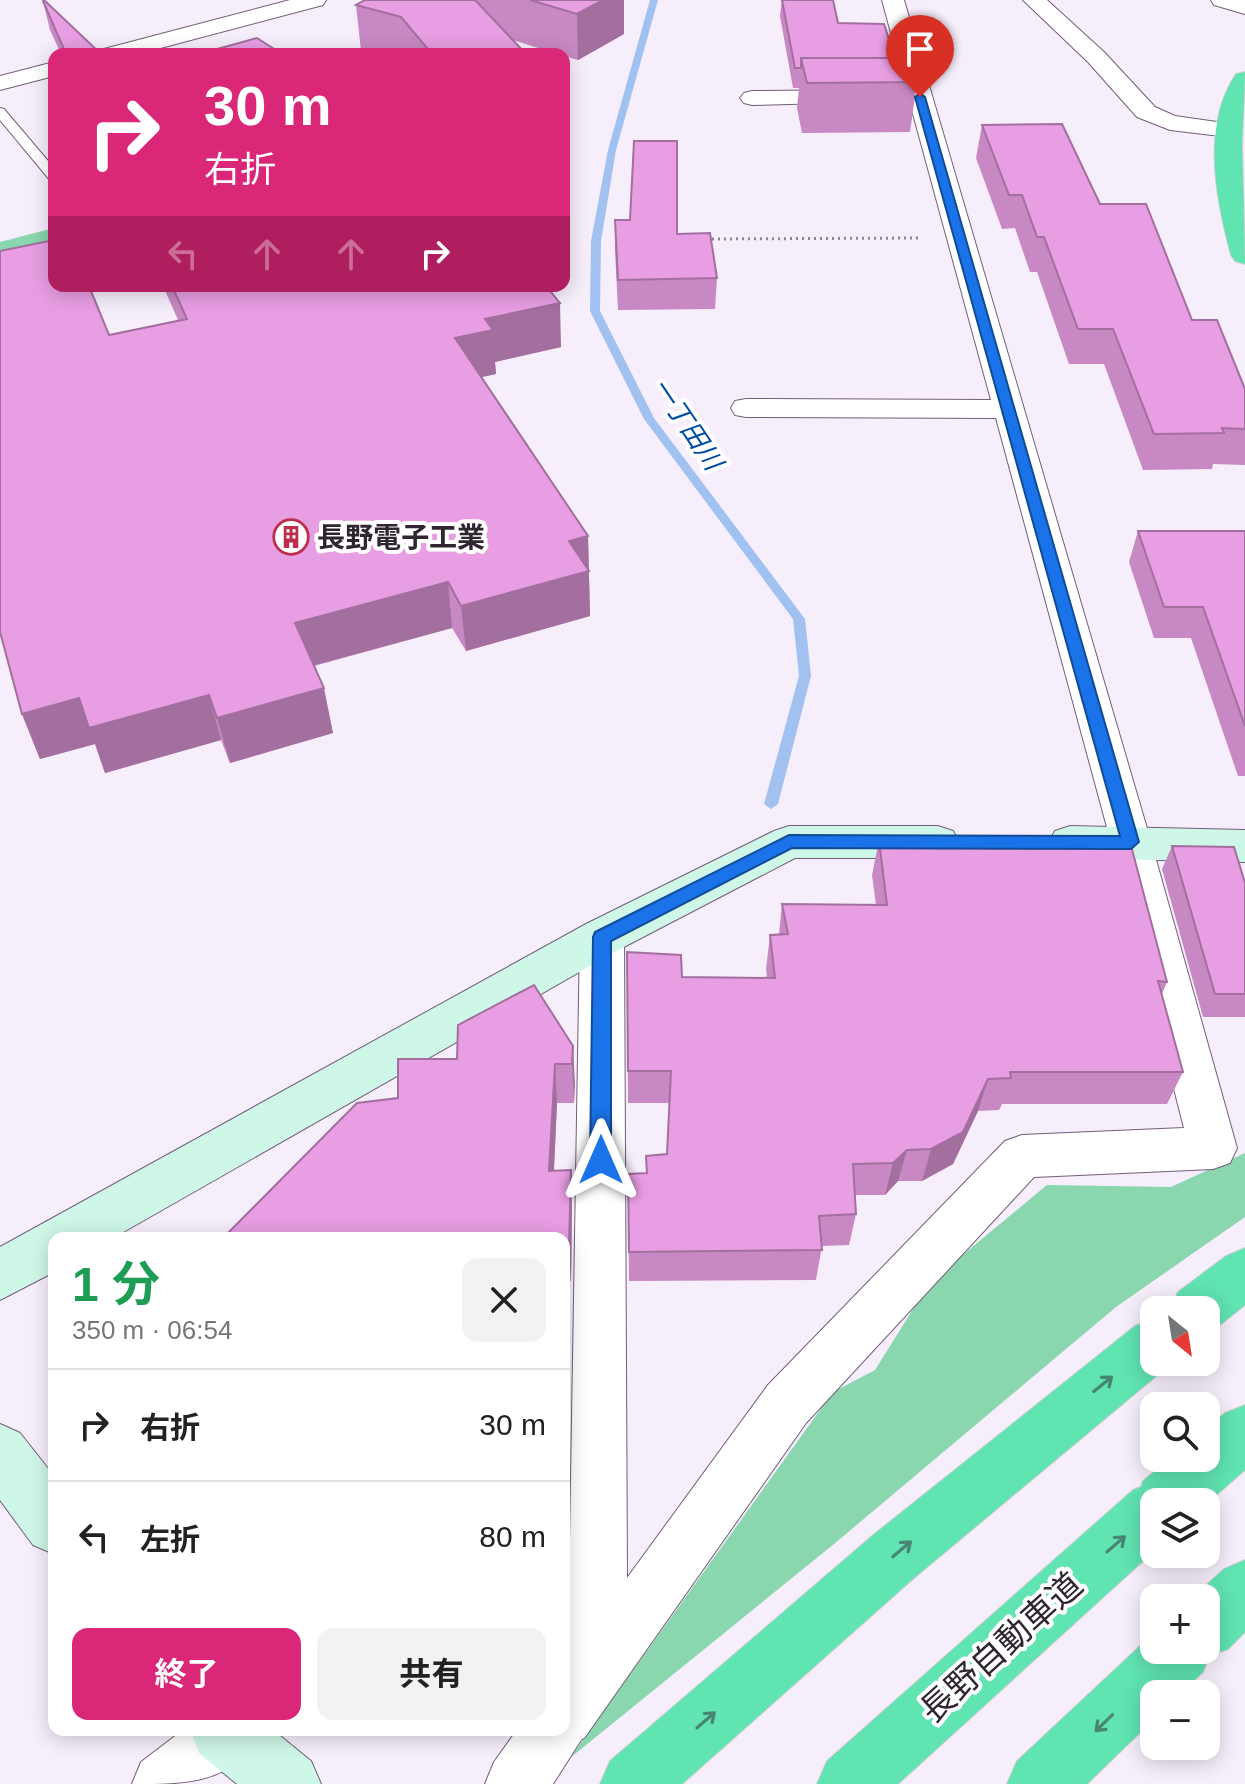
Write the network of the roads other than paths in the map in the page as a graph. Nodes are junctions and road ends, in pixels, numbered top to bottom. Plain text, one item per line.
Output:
1 (893, 0) edge
2 (1222, 0) edge
3 (314, 1) edge
4 (1065, 3) dead end
5 (1038, 4) edge
6 (1245, 7) edge
7 (135, 48) edge
8 (48, 71) edge
9 (1245, 79) edge
10 (0, 83) edge
11 (895, 97) junction
12 (752, 98) dead end
13 (0, 112) edge
14 (1229, 130) junction
15 (48, 169) edge
16 (1245, 255) edge
17 (746, 408) dead end
18 (1007, 409) junction
19 (976, 842) edge
20 (1022, 842) edge
21 (1131, 842) junction
22 (1245, 846) edge
23 (602, 937) junction
24 (76, 1232) edge
25 (48, 1247) edge
26 (1245, 1273) edge
27 (0, 1275) edge
28 (1215, 1296) edge
29 (1140, 1355) edge
30 (1245, 1433) edge
31 (0, 1453) edge
32 (1180, 1488) edge
33 (48, 1516) edge
34 (1140, 1524) edge
35 (1245, 1590) edge
36 (1220, 1614) edge
37 (1166, 1664) edge
38 (598, 1668) junction
39 (570, 1708) edge
40 (220, 1736) edge
41 (228, 1736) edge
42 (550, 1736) edge
43 (640, 1778) edge
44 (163, 1784) edge
45 (288, 1784) edge
46 (516, 1784) edge
47 (850, 1784) edge
48 (1040, 1784) edge

1 - 11 street
2 - 6 street
3 - 7 street
4 - 5 street
5 - 14 street
8 - 10 street
9 - 14 highway
11 - 12 street
11 - 18 street
13 - 15 lane
14 - 16 highway
17 - 18 street
18 - 21 street
19 - 23 street
20 - 21 street
21 - 22 street
21 - 38 street
23 - 24 street
23 - 38 street
25 - 27 street
26 - 28 highway
43 -> 29 highway
30 - 32 highway
31 - 33 street
47 -> 34 highway, 長野自動車道
35 - 36 highway
37 -> 48 highway
38 - 39 street
40 - 44 street
41 - 45 street
42 - 46 street

